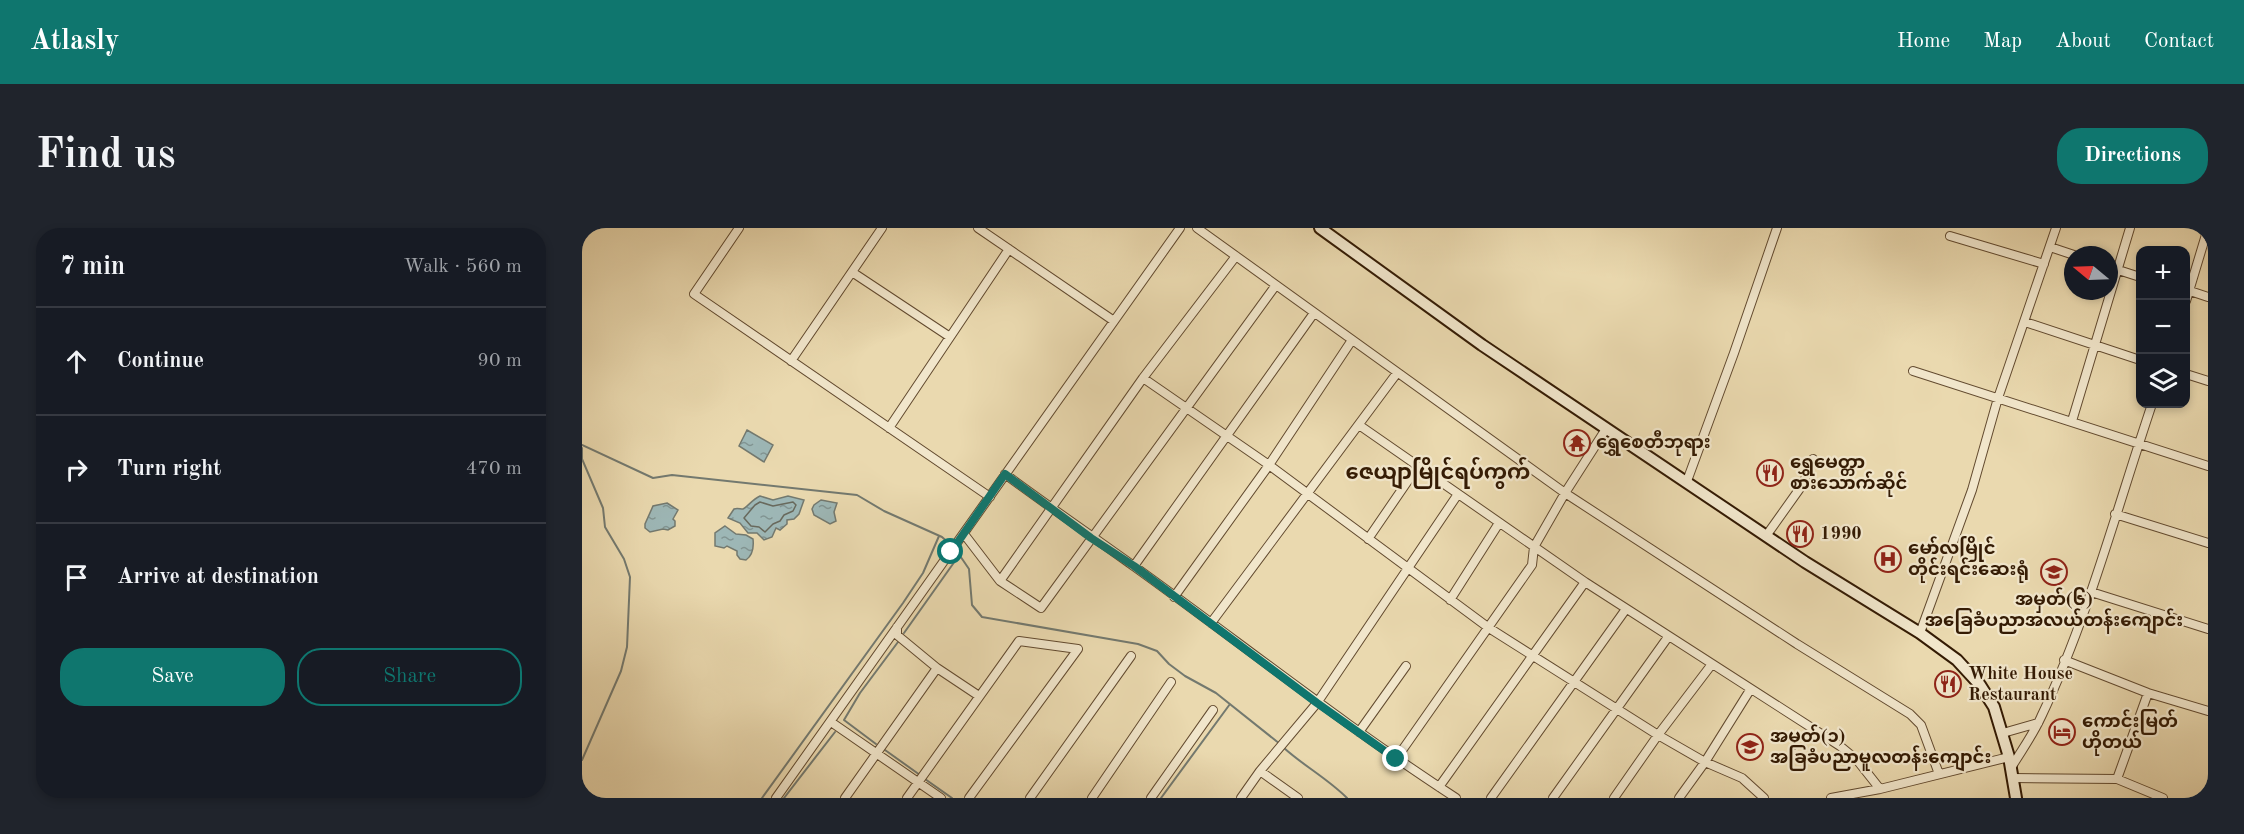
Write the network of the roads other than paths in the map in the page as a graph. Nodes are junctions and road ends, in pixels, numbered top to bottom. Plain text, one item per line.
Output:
1 (739, 228) edge
2 (882, 228) edge
3 (978, 228) edge
4 (1180, 228) edge
5 (1197, 228) edge
6 (1320, 228) edge
7 (1777, 228) edge
8 (2056, 228) edge
9 (2130, 228) edge
10 (2208, 228) edge
11 (1950, 236) dead end
12 (2050, 247) junction
13 (1009, 249) junction
14 (2064, 252) edge
15 (1236, 256) junction
16 (2118, 256) edge
17 (2044, 264) junction
18 (2118, 270) edge
19 (852, 272) junction
20 (2136, 276) edge
21 (2190, 282) edge
22 (1276, 285) junction
23 (2190, 292) edge
24 (2208, 297) edge
25 (2105, 300) edge
26 (1314, 313) junction
27 (1114, 321) junction
28 (2025, 322) junction
29 (950, 337) junction
30 (1352, 340) junction
31 (2094, 345) junction
32 (2136, 359) edge
33 (791, 361) junction
34 (1913, 371) dead end
35 (1397, 374) junction
36 (2190, 375) edge
37 (1143, 378) junction
38 (2208, 381) edge
39 (1998, 398) junction
40 (2151, 408) edge
41 (1186, 409) junction
42 (2072, 421) junction
43 (1359, 425) junction
44 (889, 428) junction
45 (1606, 429) junction
46 (1226, 436) junction
47 (2138, 444) junction
48 (1813, 459) dead end
49 (1269, 465) junction
50 (1418, 466) junction
51 (2208, 466) edge
52 (1005, 474) junction
53 (1687, 481) junction
54 (1565, 493) junction
55 (1308, 494) junction
56 (1458, 494) junction
57 (990, 497) junction
58 (1052, 509) junction
59 (2115, 513) junction
60 (1499, 523) junction
61 (1766, 536) junction
62 (962, 537) junction
63 (1091, 538) junction
64 (1368, 539) junction
65 (2208, 543) edge
66 (1534, 547) junction
67 (1134, 566) junction
68 (1408, 569) junction
69 (1000, 581) junction
70 (1584, 582) junction
71 (2091, 592) junction
72 (1174, 597) junction
73 (1450, 600) junction
74 (1626, 609) junction
75 (1210, 623) junction
76 (897, 627) junction
77 (1489, 628) junction
78 (2208, 629) edge
79 (1920, 633) junction
80 (1668, 637) junction
81 (1131, 656) dead end
82 (1533, 656) junction
83 (2064, 660) junction
84 (1712, 664) junction
85 (1406, 666) dead end
86 (937, 668) junction
87 (1171, 682) dead end
88 (1576, 682) junction
89 (1750, 690) junction
90 (2148, 693) junction
91 (979, 696) junction
92 (1317, 703) junction
93 (1618, 709) junction
94 (1213, 710) dead end
95 (2208, 711) edge
96 (831, 722) junction
97 (2038, 723) junction
98 (1359, 732) junction
99 (2003, 733) junction
100 (1658, 735) junction
101 (876, 753) junction
102 (1396, 759) junction
103 (1705, 762) junction
104 (2011, 768) junction
105 (1260, 771) junction
106 (1939, 774) junction
107 (2117, 779) junction
108 (918, 782) junction
109 (1439, 787) junction
110 (1880, 789) junction
111 (776, 798) edge
112 (845, 798) edge
113 (907, 798) edge
114 (941, 798) edge
115 (969, 798) edge
116 (1030, 798) edge
117 (1092, 798) edge
118 (1151, 798) edge
119 (1241, 798) edge
120 (1298, 798) edge
121 (1456, 798) edge
122 (1491, 798) edge
123 (1553, 798) edge
124 (1614, 798) edge
125 (1679, 798) edge
126 (1764, 798) edge
127 (1831, 798) edge
128 (2016, 798) edge
129 (2163, 798) edge

1 - 33 street
2 - 19 street
3 - 13 street
4 - 27 street
5 - 15 street
6 - 45 main road
7 - 53 street
8 - 12 street
9 - 16 street
10 - 21 street
11 - 17 street
12 - 14 street
12 - 17 street
13 - 27 street
13 - 29 street
15 - 22 street
15 - 37 street
17 - 28 street
18 - 20 street
19 - 29 street
19 - 33 street
22 - 26 street
22 - 41 street
23 - 24 street
25 - 31 street
26 - 30 street
26 - 46 street
27 - 52 street
28 - 31 street
28 - 39 street
29 - 44 street
30 - 35 street
30 - 49 street
31 - 32 street
31 - 42 street
33 - 44 street
34 - 39 street
35 - 43 street
35 - 54 street
36 - 38 street
37 - 41 street
37 - 58 street
39 - 42 street
39 - 79 street
40 - 47 street
41 - 46 street
41 - 63 street
42 - 47 street
43 - 50 street
43 - 55 street
44 - 57 street
45 - 53 main road
45 - 54 street
46 - 49 street
46 - 67 street
47 - 51 street
47 - 59 street
48 - 61 street
49 - 55 street
49 - 72 street
50 - 56 street
50 - 64 street
52 - 57 street
52 - 58 street
53 - 61 main road
54 - 66 street
54 - 106 street
55 - 64 street
55 - 75 street
56 - 60 street
56 - 68 street
57 - 62 street
58 - 63 street
58 - 69 street
59 - 65 street
59 - 71 street
60 - 66 street
60 - 73 street
61 - 79 main road
62 - 69 street
62 - 76 street
63 - 67 street
63 - 69 street
64 - 68 street
66 - 70 street
66 - 77 street
67 - 72 street
68 - 73 street
68 - 92 street
70 - 74 street
70 - 82 street
71 - 78 street
71 - 83 street
72 - 75 street
73 - 77 street
74 - 80 street
74 - 88 street
75 - 92 street
76 - 86 street
76 - 96 street
77 - 82 street
77 - 102 street
79 - 99 main road
80 - 84 street
80 - 93 street
81 - 116 street
82 - 88 street
82 - 109 street
83 - 90 street
83 - 97 street
84 - 89 street
84 - 100 street
85 - 98 street
86 - 91 street
86 - 101 street
87 - 117 street
88 - 93 street
88 - 122 street
89 - 103 street
89 - 110 street
90 - 95 street
90 - 107 street
91 - 108 street
91 - 115 street
92 - 98 street
92 - 105 street
93 - 100 street
93 - 123 street
94 - 118 street
96 - 101 street
96 - 111 street
97 - 99 street
97 - 104 street
98 - 102 street
99 - 104 main road
100 - 103 street
100 - 124 street
101 - 108 street
101 - 112 street
102 - 109 street
103 - 125 street
103 - 126 street
104 - 106 street
104 - 107 street
104 - 128 main road
105 - 119 street
105 - 120 street
106 - 110 street
107 - 129 street
108 - 113 street
108 - 114 street
109 - 121 street
110 - 127 street

